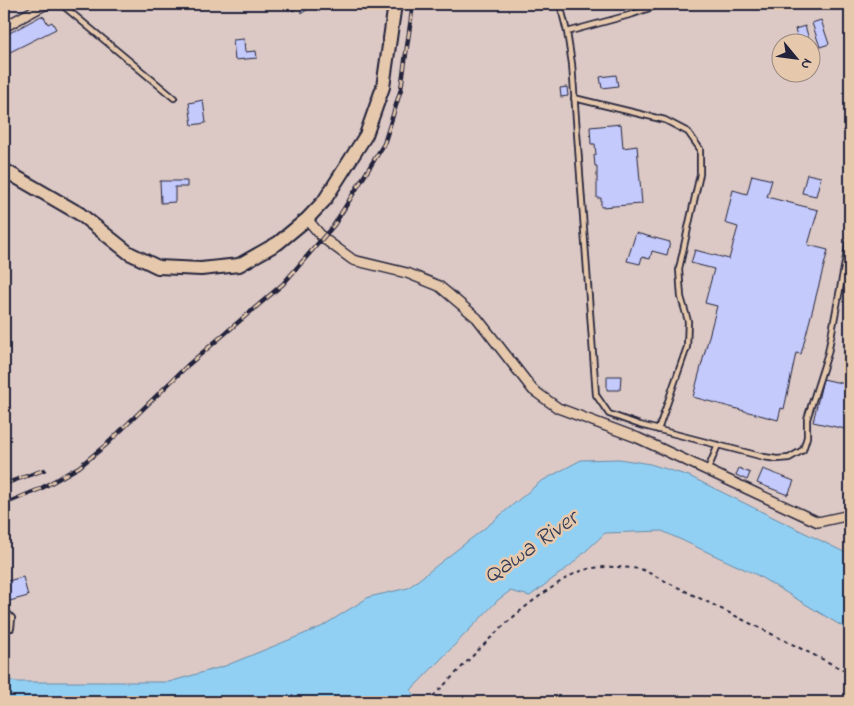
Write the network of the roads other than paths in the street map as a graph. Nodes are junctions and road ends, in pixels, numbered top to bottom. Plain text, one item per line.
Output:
1 (46, 4) edge
2 (61, 4) edge
3 (395, 4) edge
4 (560, 4) edge
5 (661, 4) edge
6 (833, 4) edge
7 (850, 7) edge
8 (4, 27) edge
9 (567, 32) junction
10 (174, 98) dead end
11 (574, 98) junction
12 (4, 170) edge
13 (307, 219) junction
14 (850, 236) edge
15 (658, 430) junction
16 (718, 446) junction
17 (708, 470) junction
18 (850, 515) edge
19 (4, 610) edge
20 (11, 628) dead end

1 - 8 street
2 - 10 lane
3 - 13 main road
4 - 9 lane
5 - 9 lane
6 - 7 lane
9 - 11 lane
11 - 15 lane
11 - 15 lane
12 - 13 main road
13 - 17 street
14 - 16 lane
15 - 16 lane
16 - 17 lane
17 - 18 street
19 - 20 lane

